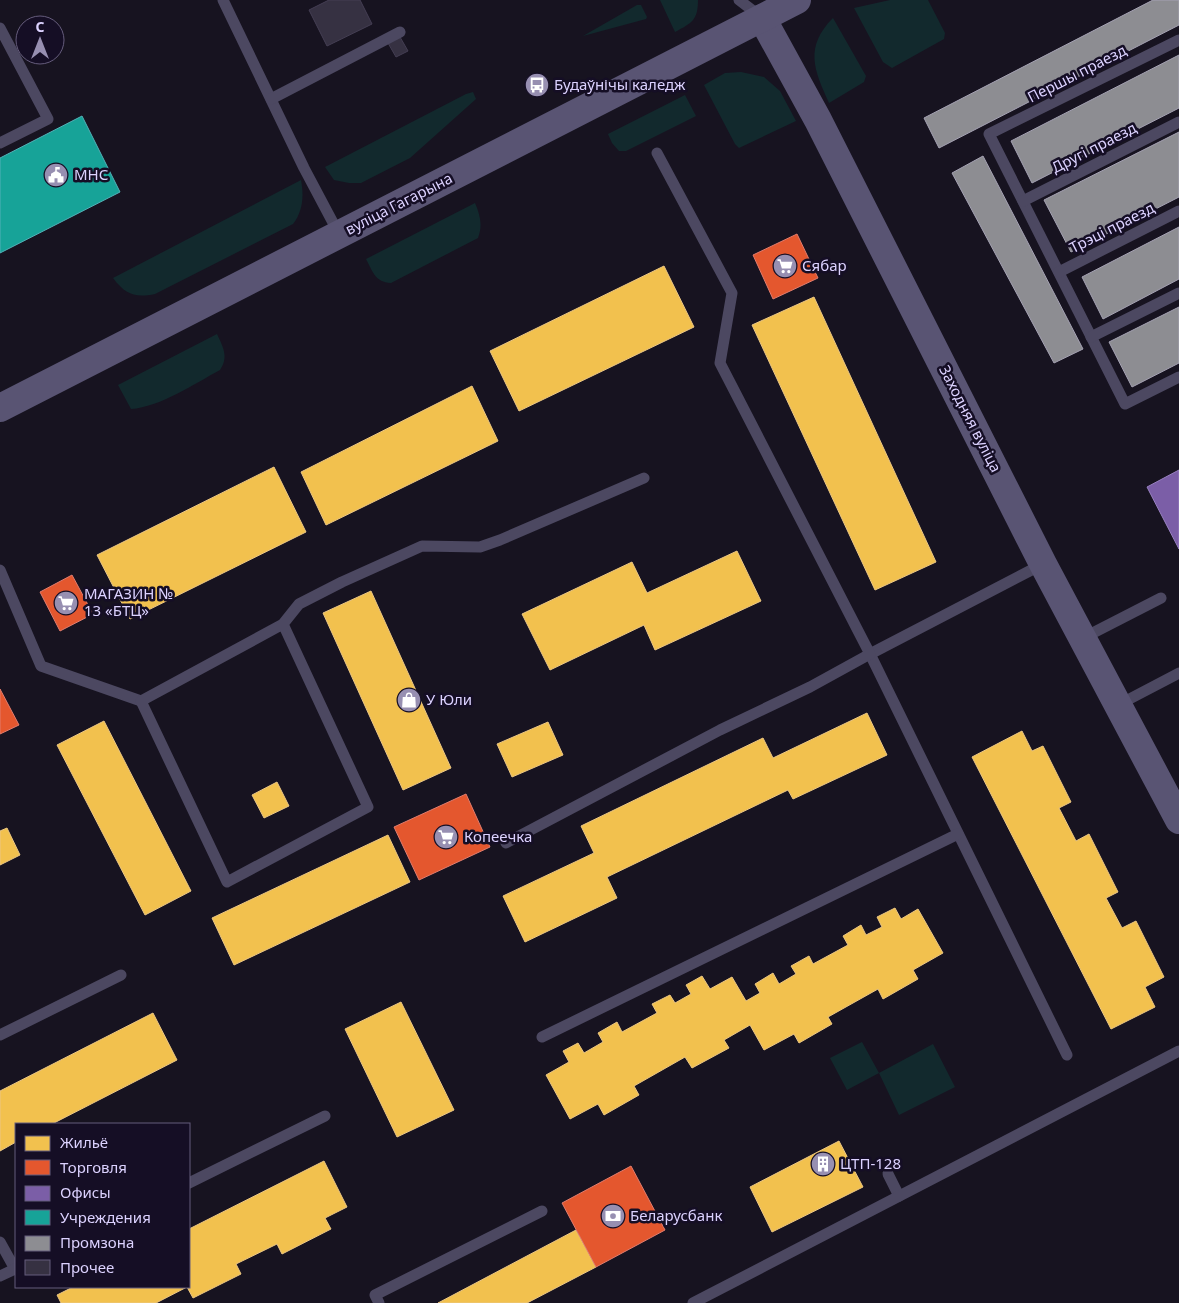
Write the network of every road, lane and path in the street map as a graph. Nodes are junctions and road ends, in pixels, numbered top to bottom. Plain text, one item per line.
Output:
1 (223, 0) edge
2 (739, 0) edge
3 (797, 0) edge
4 (762, 18) junction
5 (0, 28) edge
6 (400, 32) dead end
7 (1179, 40) edge
8 (271, 99) junction
9 (1179, 122) edge
10 (0, 143) edge
11 (657, 153) dead end
12 (1023, 201) junction
13 (1179, 211) edge
14 (339, 234) junction
15 (1059, 272) junction
16 (1179, 293) edge
17 (1091, 337) junction
18 (1179, 377) edge
19 (0, 408) edge
20 (644, 478) dead end
21 (1043, 564) junction
22 (0, 570) edge
23 (1161, 598) dead end
24 (283, 624) junction
25 (1083, 638) junction
26 (870, 654) junction
27 (1179, 672) edge
28 (141, 701) junction
29 (1118, 705) junction
30 (1179, 820) edge
31 (958, 834) junction
32 (506, 843) dead end
33 (121, 975) dead end
34 (0, 1035) edge
35 (542, 1037) dead end
36 (1179, 1051) edge
37 (1067, 1055) dead end
38 (324, 1116) dead end
39 (888, 1174) dead end
40 (190, 1183) edge
41 (899, 1196) junction
42 (542, 1211) dead end
43 (0, 1242) edge
44 (15, 1266) edge
45 (15, 1268) edge
46 (0, 1276) edge
47 (379, 1303) edge
48 (693, 1303) edge

1 - 8 lane
2 - 4 lane
3 - 4 main road, вуліца Гагарына
4 - 14 main road, вуліца Гагарына
4 - 21 main road, Заходняя вуліца
5 - 10 lane
6 - 8 lane
7 - 12 lane, Першы праезд
8 - 14 lane
9 - 12 lane, Другі праезд
11 - 26 lane
12 - 15 lane
13 - 15 lane, Трэці праезд
14 - 19 main road, вуліца Гагарына
15 - 17 lane
16 - 17 lane
17 - 18 lane
20 - 24 lane
21 - 25 main road, Заходняя вуліца
21 - 26 lane
22 - 28 lane
23 - 25 lane
24 - 28 lane
24 - 28 lane
25 - 29 main road, Заходняя вуліца
26 - 31 lane
26 - 32 lane
27 - 29 lane
29 - 30 main road, Заходняя вуліца
31 - 35 lane
31 - 37 lane
33 - 34 lane
36 - 41 lane
38 - 40 lane
39 - 41 lane
41 - 48 lane
42 - 47 lane
43 - 44 lane
45 - 46 lane

